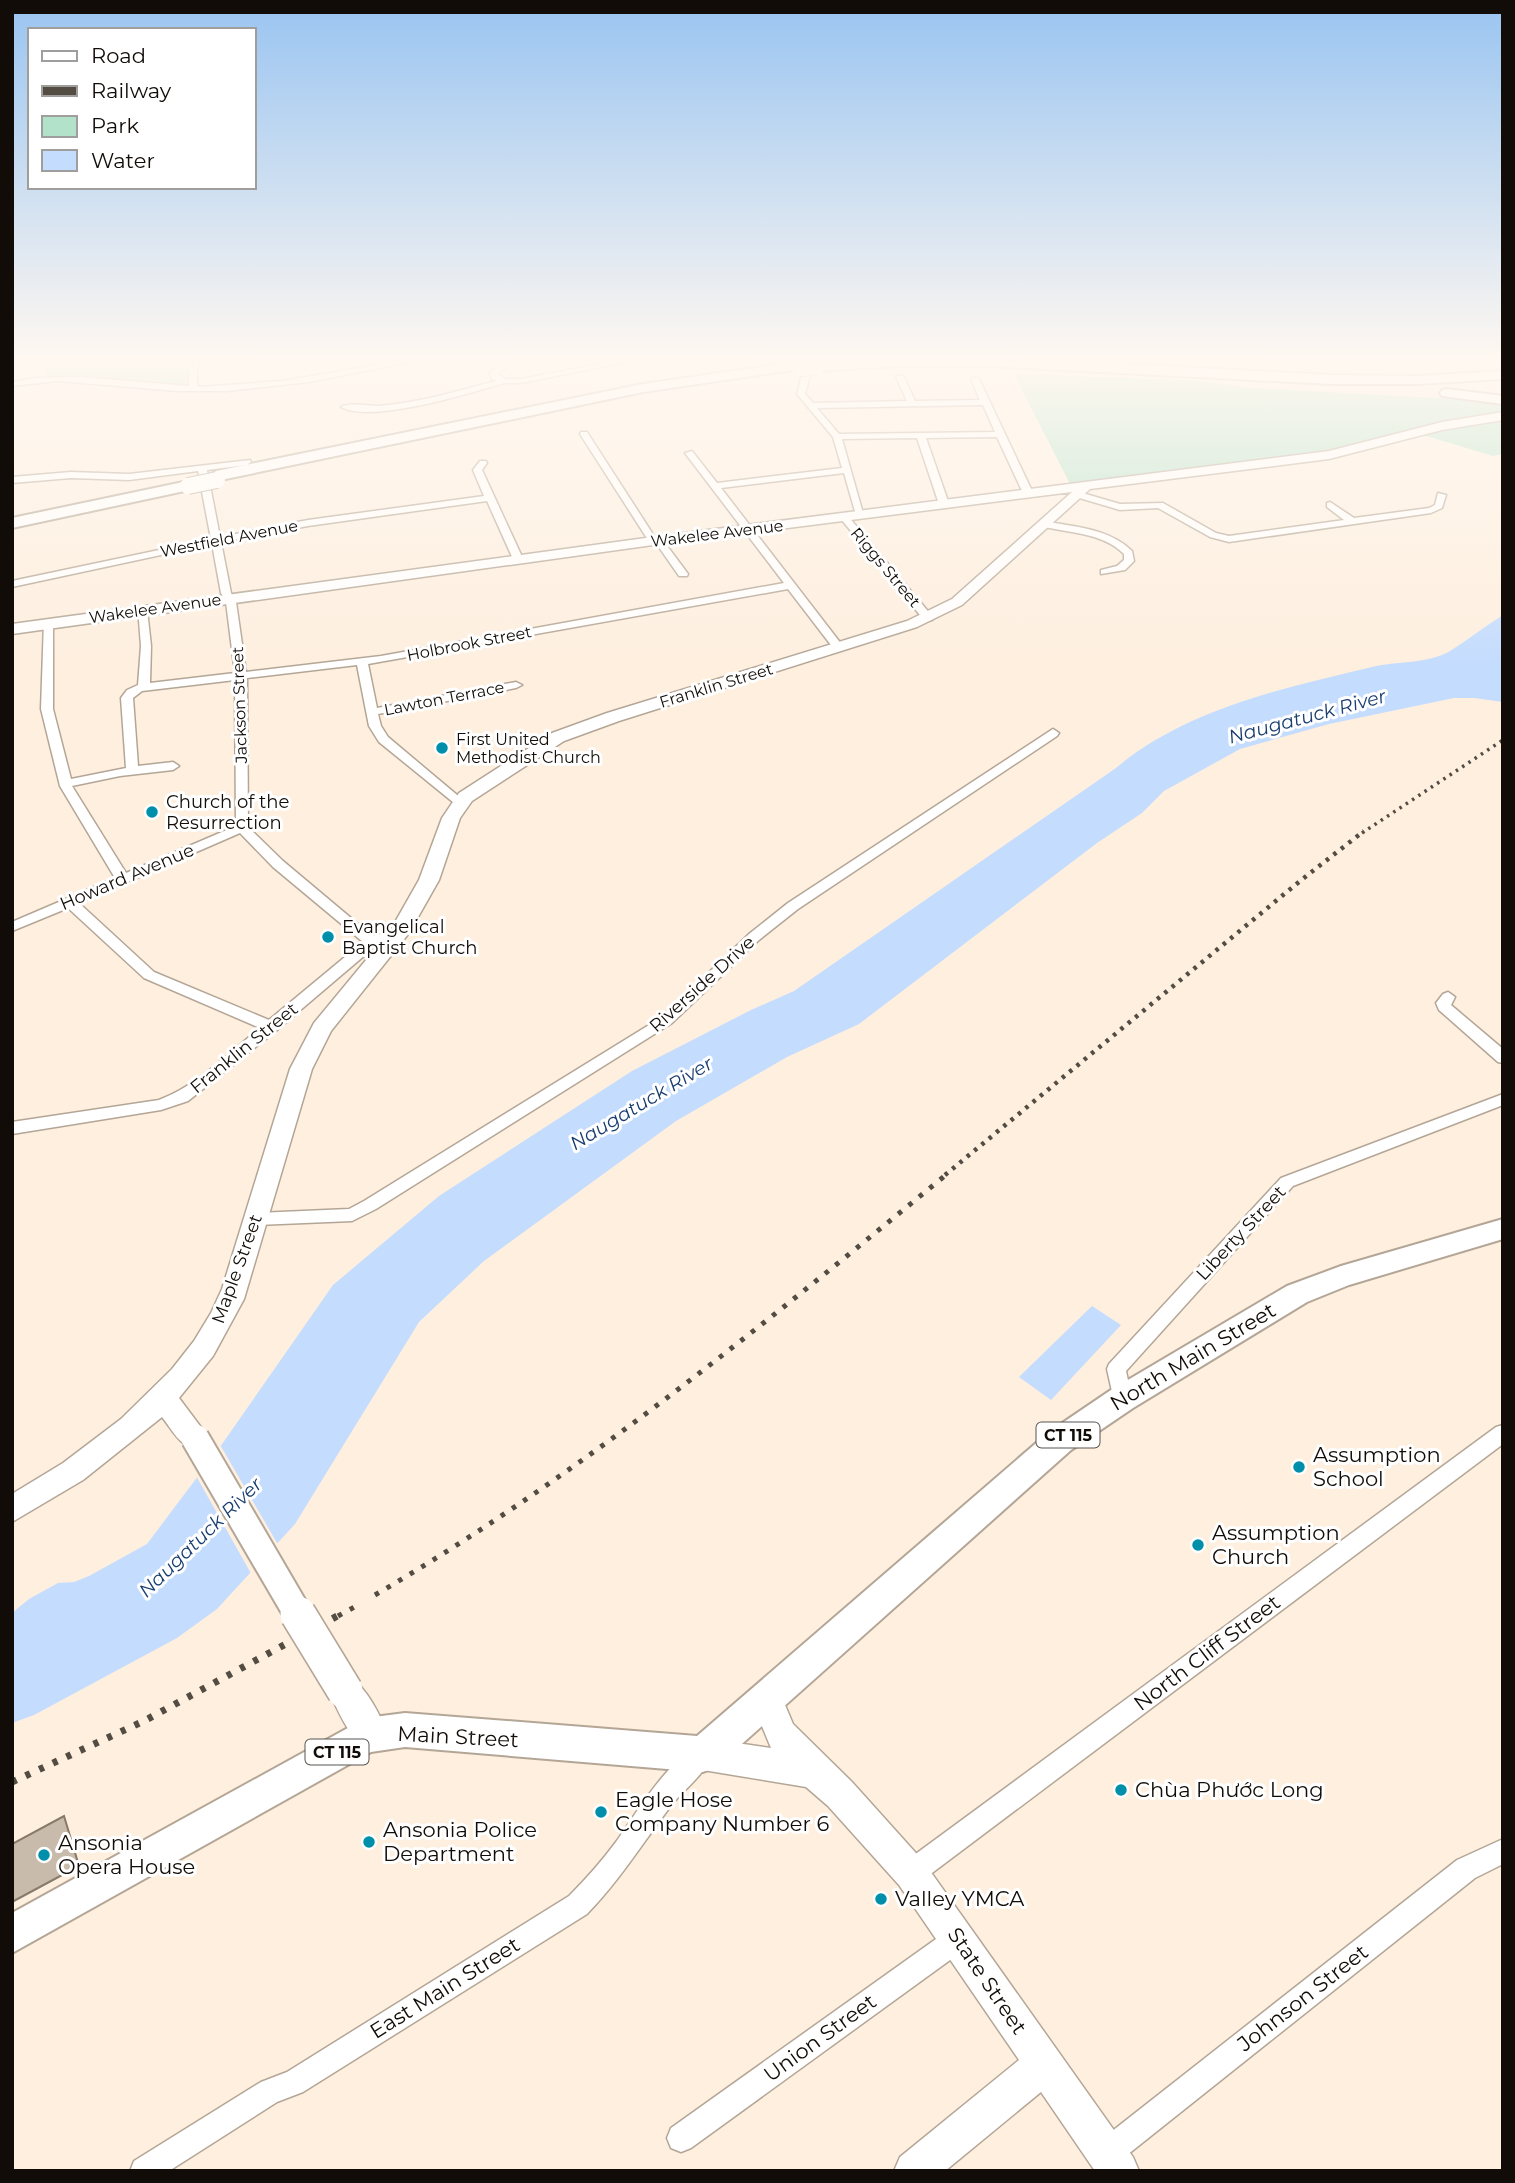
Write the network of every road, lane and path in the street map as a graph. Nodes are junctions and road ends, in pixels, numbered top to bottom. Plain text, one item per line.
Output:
1 (247, 462) dead end
2 (280, 462) edge
3 (603, 462) edge
4 (696, 462) edge
5 (845, 462) edge
6 (930, 462) edge
7 (1014, 462) edge
8 (1282, 462) edge
9 (483, 463) dead end
10 (847, 470) junction
11 (212, 475) junction
12 (12, 480) edge
13 (715, 486) junction
14 (1082, 491) junction
15 (1028, 493) junction
16 (1441, 495) dead end
17 (489, 498) junction
18 (944, 504) junction
19 (1330, 505) dead end
20 (860, 515) junction
21 (844, 517) junction
22 (12, 521) edge
23 (1352, 521) junction
24 (1043, 524) junction
25 (746, 529) junction
26 (217, 540) junction
27 (656, 541) junction
28 (518, 559) junction
29 (1105, 572) dead end
30 (683, 574) dead end
31 (12, 584) edge
32 (791, 585) junction
33 (229, 598) junction
34 (142, 610) junction
35 (928, 618) junction
36 (48, 623) junction
37 (12, 629) edge
38 (838, 647) junction
39 (362, 662) junction
40 (241, 677) junction
41 (516, 685) dead end
42 (144, 687) junction
43 (372, 712) junction
44 (1053, 733) dead end
45 (173, 766) dead end
46 (132, 771) junction
47 (65, 784) junction
48 (458, 803) junction
49 (242, 828) junction
50 (122, 878) junction
51 (70, 902) junction
52 (12, 928) edge
53 (399, 933) junction
54 (373, 941) junction
55 (1448, 997) dead end
56 (272, 1027) junction
57 (1503, 1059) edge
58 (1503, 1099) edge
59 (12, 1128) edge
60 (257, 1219) junction
61 (1503, 1229) edge
62 (163, 1398) junction
63 (1122, 1399) junction
64 (1503, 1433) edge
65 (12, 1508) edge
66 (766, 1697) junction
67 (372, 1735) junction
68 (703, 1754) junction
69 (814, 1771) junction
70 (1503, 1851) edge
71 (911, 1873) junction
72 (12, 1934) edge
73 (959, 1938) junction
74 (1044, 2064) junction
75 (681, 2138) dead end
76 (1113, 2162) edge
77 (144, 2171) edge
78 (914, 2171) edge

1 - 11 street
2 - 11 highway
3 - 27 street
4 - 13 street
5 - 10 street
6 - 18 street
7 - 15 street
8 - 14 main road, Wakelee Avenue
9 - 17 street
10 - 13 street
10 - 20 street
11 - 12 street
11 - 22 highway, bridge
11 - 26 street, Jackson Street
13 - 25 street
14 - 15 main road, Wakelee Avenue
14 - 23 street
14 - 24 main road, Franklin Street
15 - 18 main road, Wakelee Avenue
16 - 23 street
17 - 26 street, Westfield Avenue
17 - 28 street
18 - 20 main road, Wakelee Avenue
19 - 23 street
20 - 21 main road, Wakelee Avenue
21 - 25 main road, Wakelee Avenue
21 - 35 street, Riggs Street
24 - 29 street
24 - 35 main road, Franklin Street
25 - 27 main road, Wakelee Avenue
25 - 32 street
26 - 31 street, Westfield Avenue
26 - 33 street, Jackson Street
27 - 28 main road, Wakelee Avenue
27 - 30 street
28 - 33 main road, Wakelee Avenue
32 - 38 street
32 - 39 street, Holbrook Street
33 - 34 main road, Wakelee Avenue
33 - 40 street, Jackson Street
34 - 36 main road, Wakelee Avenue
34 - 42 street
35 - 38 main road, Franklin Street
36 - 37 main road, Wakelee Avenue
36 - 47 street
38 - 48 main road, Franklin Street
39 - 40 street, Holbrook Street
39 - 43 street
40 - 42 street, Holbrook Street
40 - 49 street, Jackson Street
41 - 43 street, Lawton Terrace
42 - 46 street
43 - 48 street
44 - 60 street, Riverside Drive
45 - 46 street
46 - 47 street
47 - 50 street
48 - 53 main road
49 - 50 street, Howard Avenue
49 - 54 street
50 - 51 street, Howard Avenue
51 - 52 street, Howard Avenue
51 - 56 street
53 - 54 street
53 - 60 main road, Maple Street
54 - 56 street, Franklin Street
55 - 57 street
56 - 59 street, Franklin Street
58 - 63 street, Liberty Street
60 - 62 main road, Maple Street
61 - 63 main road, North Main Street / CT 115
62 - 65 main road
62 - 67 main road, bridge
63 - 66 main road, North Main Street / CT 115
64 - 71 street, North Cliff Street
66 - 68 main road, North Main Street / CT 115
66 - 69 main road, State Street
67 - 68 main road, Main Street / CT 115
67 - 72 main road, Main Street / CT 115
68 - 69 main road
68 - 77 street, East Main Street
69 - 71 main road, State Street
70 - 76 street, Johnson Street
71 - 73 main road, State Street
73 - 74 main road, State Street
73 - 75 street, Union Street
74 - 76 main road, State Street
74 - 78 main road

